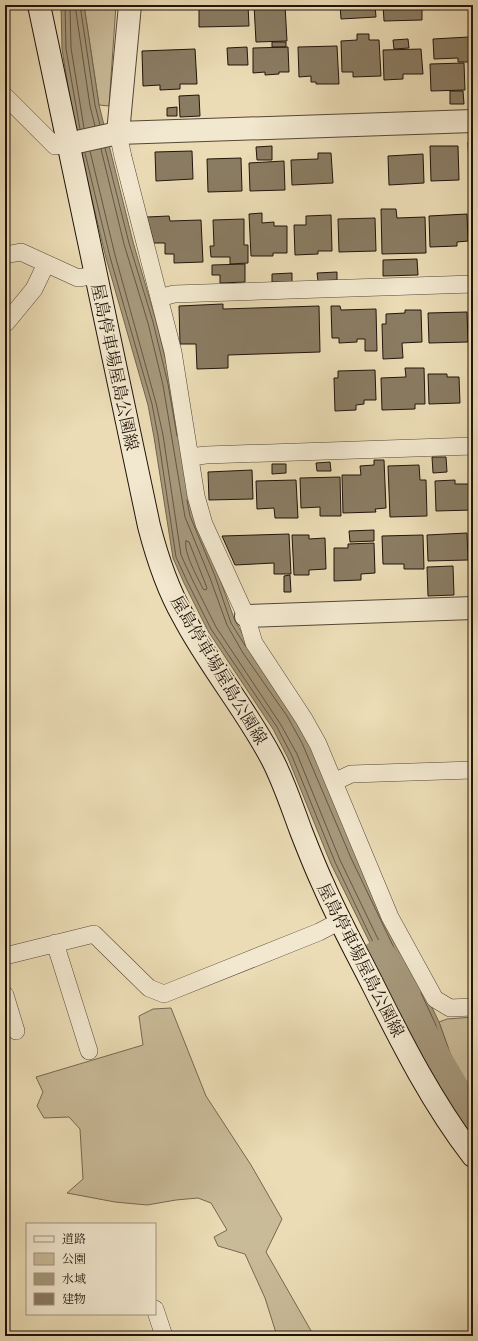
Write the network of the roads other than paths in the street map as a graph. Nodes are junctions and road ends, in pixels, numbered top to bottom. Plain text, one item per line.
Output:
1 (39, 5) edge
2 (130, 5) edge
3 (5, 96) edge
4 (473, 121) edge
5 (118, 133) junction
6 (68, 144) junction
7 (5, 255) edge
8 (46, 264) junction
9 (96, 275) junction
10 (473, 284) edge
11 (159, 298) junction
12 (6, 323) edge
13 (473, 446) edge
14 (190, 457) junction
15 (473, 608) edge
16 (246, 616) junction
17 (473, 770) edge
18 (334, 782) junction
19 (340, 921) junction
20 (55, 944) junction
21 (5, 956) edge
22 (5, 995) edge
23 (473, 1007) edge
24 (16, 1031) dead end
25 (89, 1051) dead end
26 (473, 1156) edge
27 (156, 1312) edge
28 (164, 1336) edge

1 - 6 main road, 屋島停車場屋島公園線
2 - 5 main road
3 - 6 street
4 - 5 main road
5 - 6 main road
5 - 11 street
6 - 9 main road, 屋島停車場屋島公園線
7 - 8 street
8 - 9 street
8 - 12 street
9 - 19 main road, 屋島停車場屋島公園線
10 - 11 street
11 - 14 street
13 - 14 street
14 - 16 street
15 - 16 main road
16 - 18 street
17 - 18 street
18 - 23 street
19 - 20 street
19 - 26 main road, 屋島停車場屋島公園線
20 - 21 street
20 - 25 street
22 - 24 street
27 - 28 street

